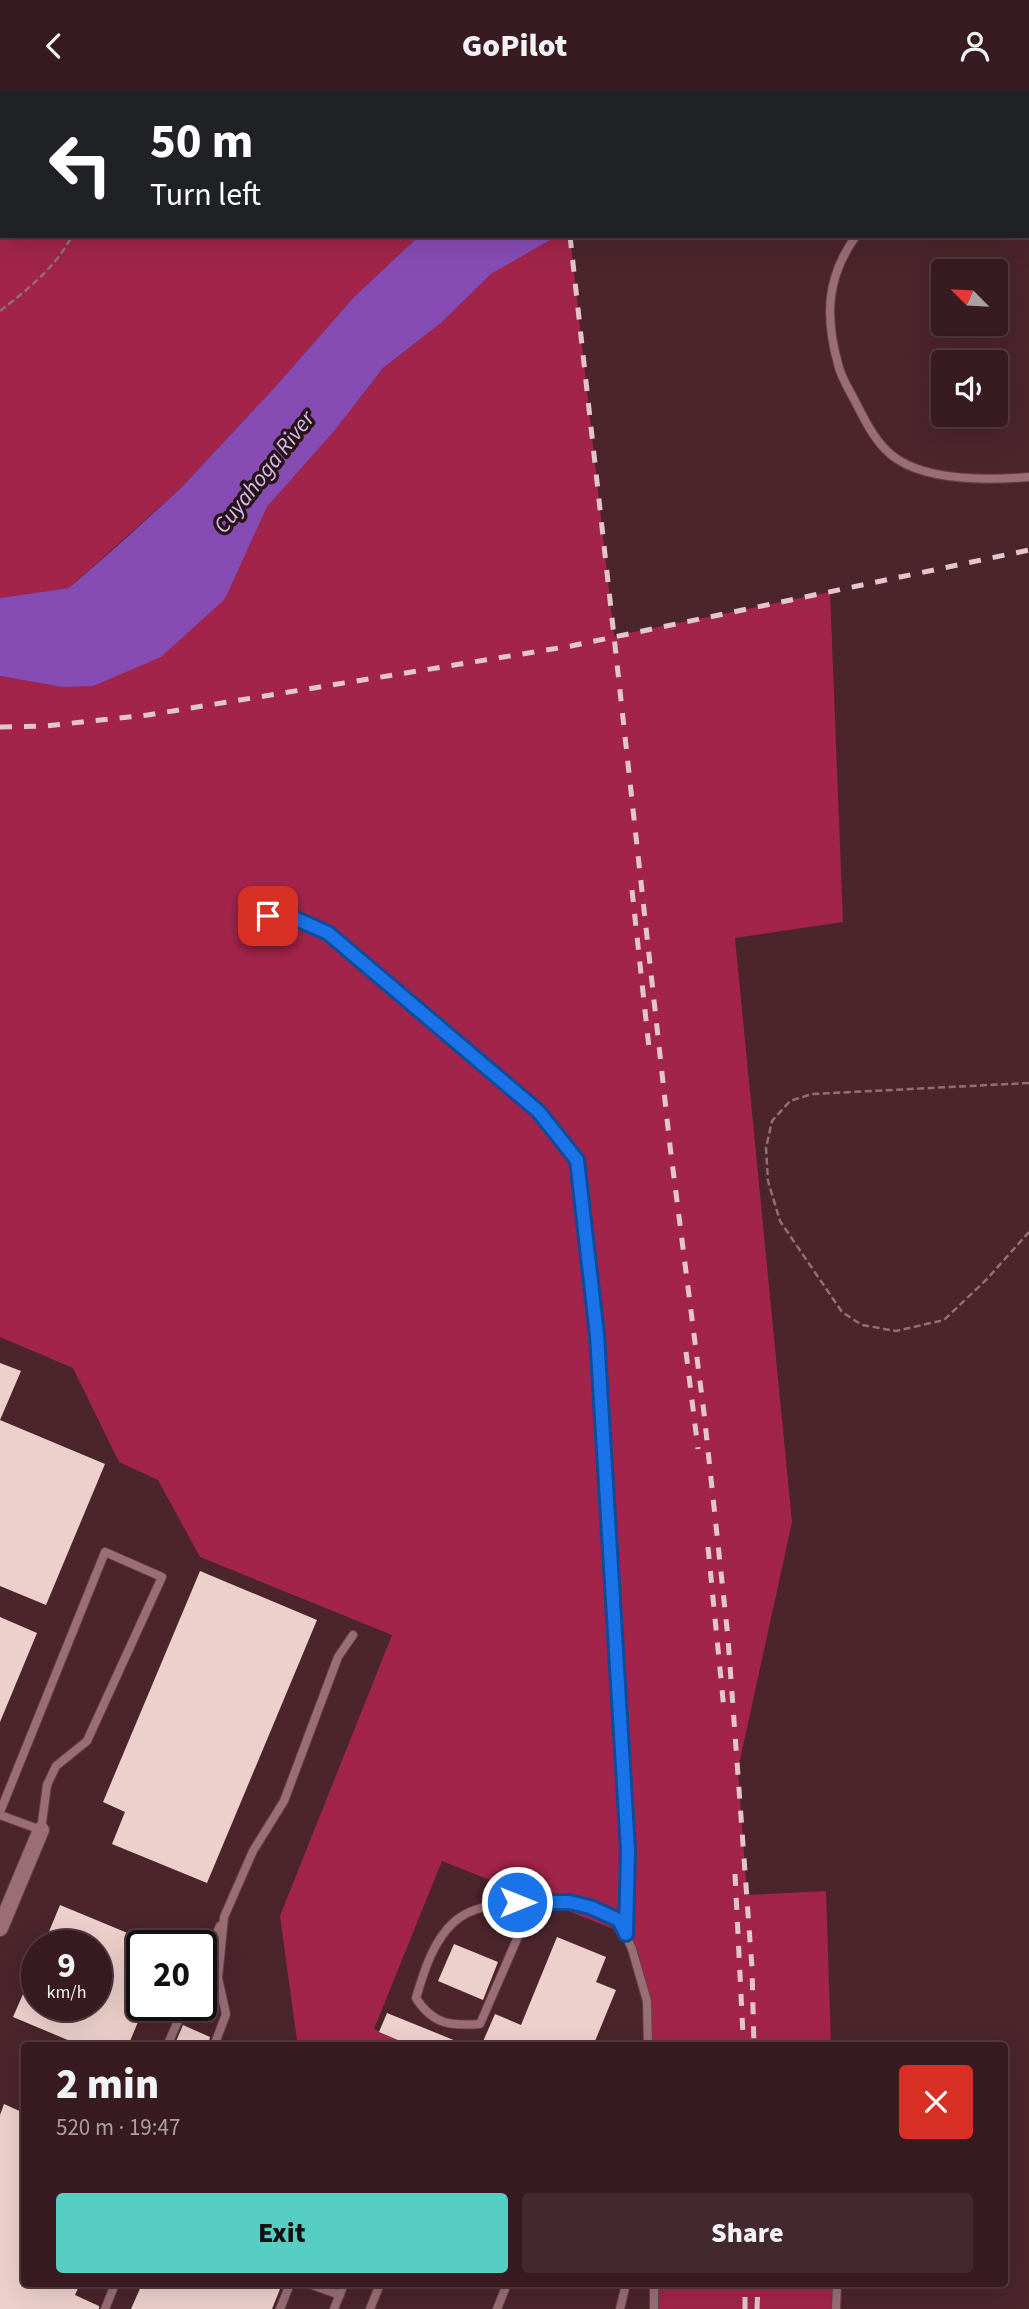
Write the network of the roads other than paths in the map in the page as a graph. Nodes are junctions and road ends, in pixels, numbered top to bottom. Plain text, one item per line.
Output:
1 (855, 238) edge
2 (1029, 477) edge
3 (268, 916) dead end
4 (353, 1635) dead end
5 (0, 1814) edge
6 (41, 1830) junction
7 (528, 1902) junction
8 (224, 1917) junction
9 (0, 1928) edge
10 (217, 1933) edge
11 (626, 1934) junction
12 (178, 2021) edge
13 (169, 2042) edge
14 (216, 2042) edge
15 (648, 2042) edge
16 (114, 2287) edge
17 (288, 2287) edge
18 (317, 2287) edge
19 (343, 2287) edge
20 (379, 2287) edge
21 (506, 2287) edge
22 (625, 2287) edge
23 (654, 2287) edge
24 (837, 2287) edge
25 (340, 2295) junction
26 (105, 2309) edge
27 (279, 2309) edge
28 (334, 2309) edge
29 (370, 2309) edge
30 (497, 2309) edge
31 (620, 2309) edge
32 (654, 2309) edge
33 (836, 2309) edge

1 - 2 lane
3 - 11 lane
4 - 8 lane
5 - 6 lane
5 - 6 lane
6 - 9 street
7 - 7 lane
7 - 11 lane
8 - 10 lane
8 - 14 lane
11 - 15 lane
12 - 13 lane
16 - 26 lane
17 - 27 lane
18 - 25 lane
19 - 25 lane
20 - 29 lane
21 - 30 lane
22 - 31 lane
23 - 32 lane
24 - 33 lane
25 - 28 lane

